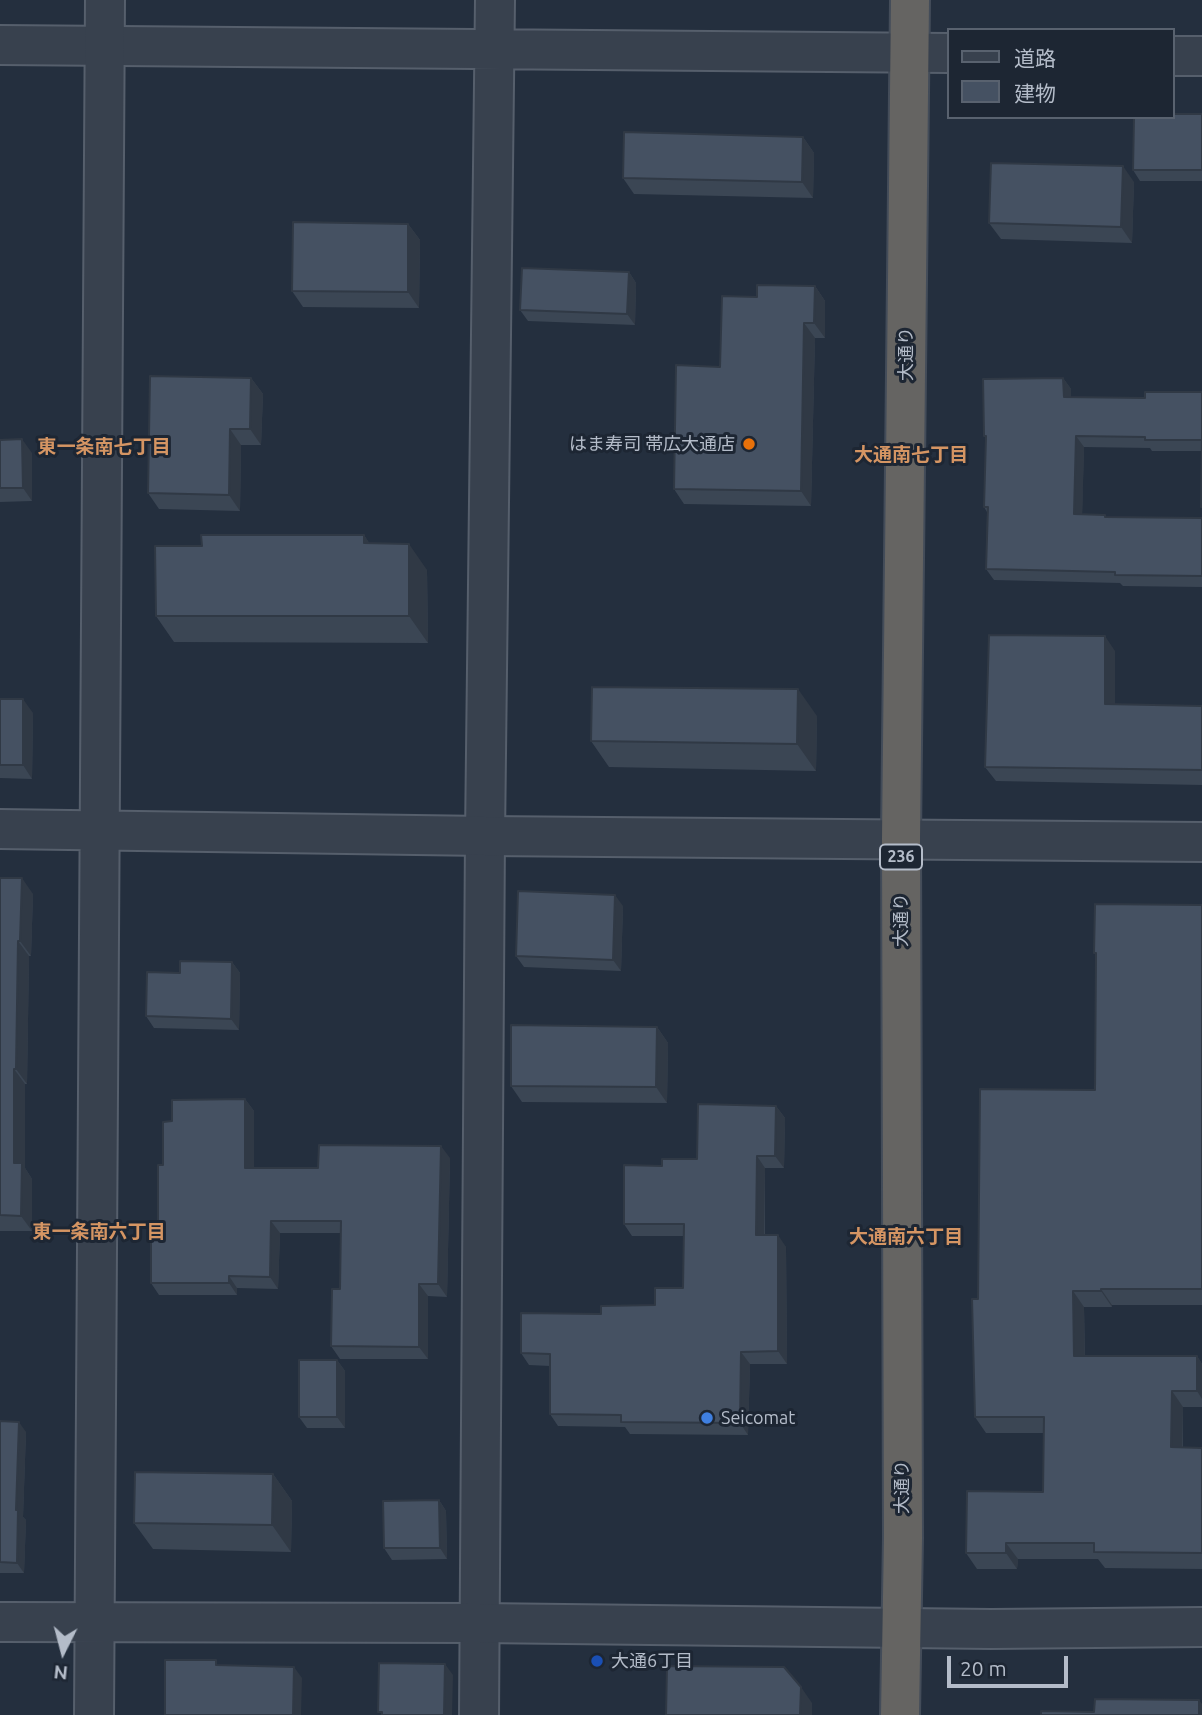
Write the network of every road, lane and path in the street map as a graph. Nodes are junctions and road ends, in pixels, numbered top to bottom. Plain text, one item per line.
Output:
1 (105, 0) edge
2 (495, 0) edge
3 (910, 0) edge
4 (0, 45) edge
5 (104, 46) junction
6 (494, 49) junction
7 (909, 52) junction
8 (946, 53) edge
9 (1174, 56) edge
10 (1202, 56) edge
11 (0, 828) edge
12 (100, 830) junction
13 (485, 836) junction
14 (901, 839) junction
15 (1202, 842) edge
16 (0, 1622) edge
17 (95, 1622) junction
18 (480, 1623) junction
19 (1202, 1627) edge
20 (902, 1628) junction
21 (94, 1715) edge
22 (479, 1715) edge
23 (901, 1715) edge

1 - 5 street
2 - 6 street
3 - 7 highway, 大通り / 236
4 - 5 street
5 - 6 street
5 - 12 street
6 - 7 street
6 - 13 street
7 - 8 street
7 - 14 highway, 大通り / 236
9 - 10 street
11 - 12 street
12 - 13 street
12 - 17 street
13 - 14 street
13 - 18 street
14 - 15 street
14 - 20 highway, 大通り / 236
16 - 17 street
17 - 18 street
17 - 21 street
18 - 20 street
18 - 22 street
19 - 20 street
20 - 23 highway, 大通り / 236

